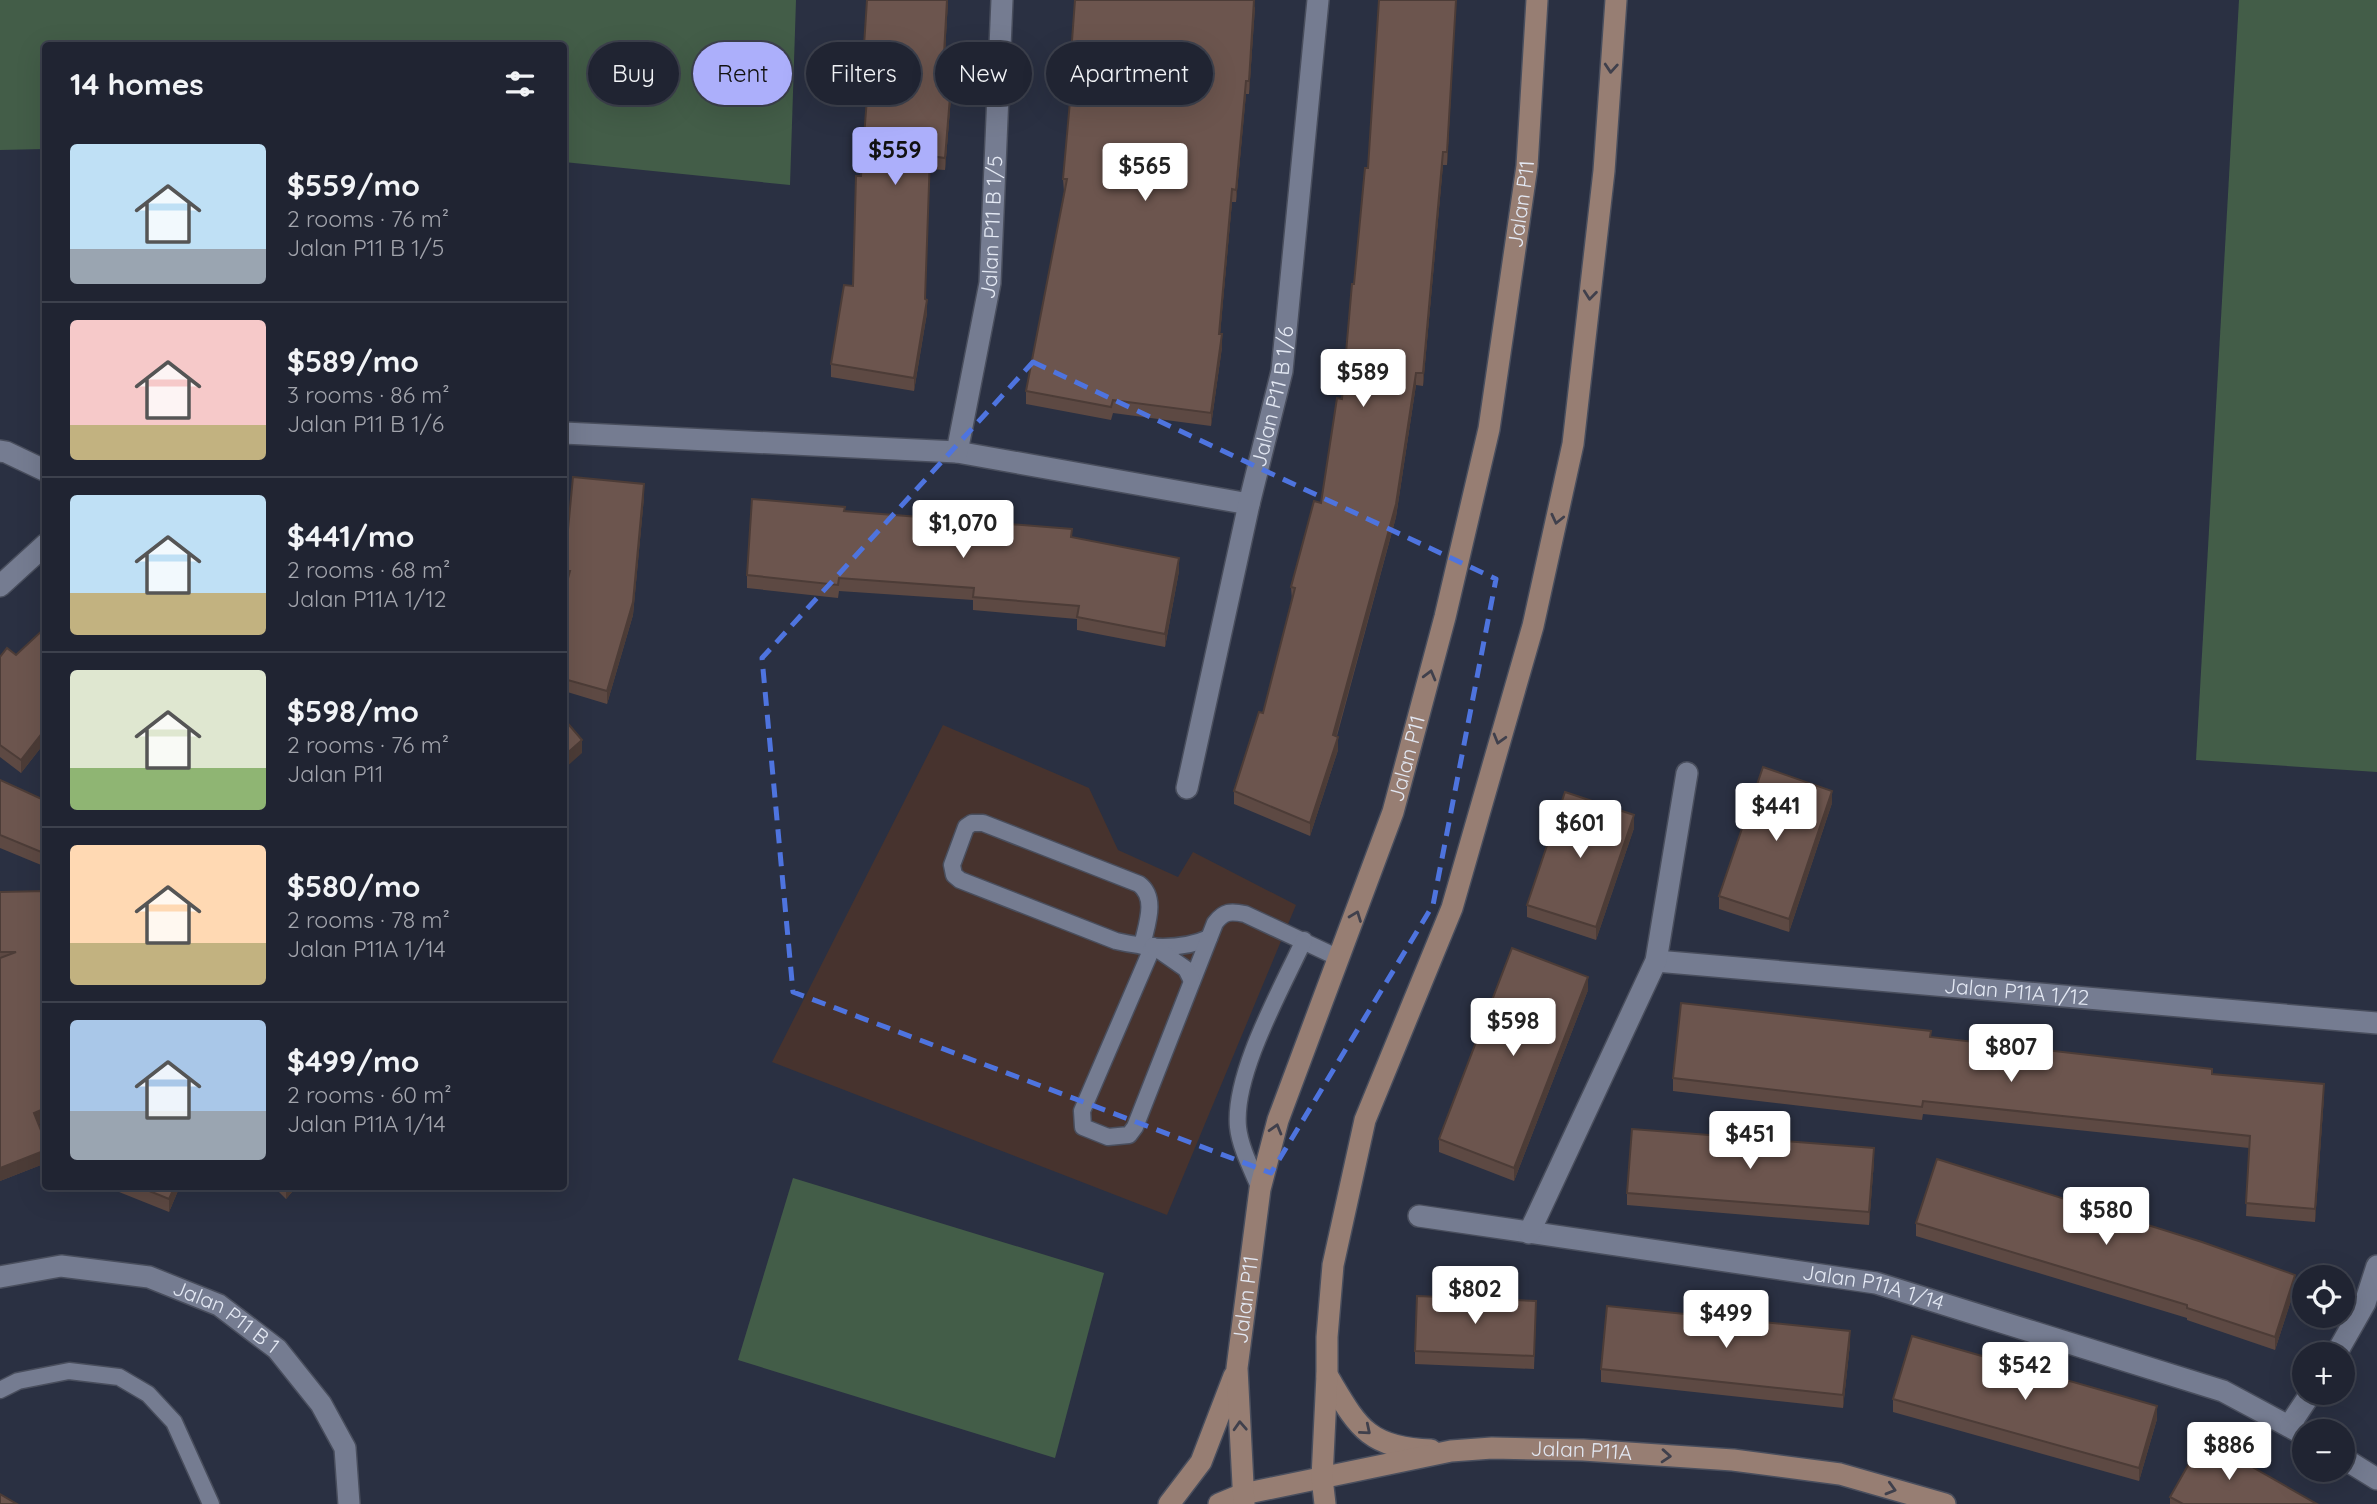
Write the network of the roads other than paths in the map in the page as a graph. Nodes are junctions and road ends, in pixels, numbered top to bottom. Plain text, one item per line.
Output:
1 (1002, 0) edge
2 (1318, 0) edge
3 (1537, 0) edge
4 (1616, 0) edge
5 (567, 433) edge
6 (0, 451) edge
7 (957, 452) junction
8 (42, 469) edge
9 (1249, 504) junction
10 (42, 548) edge
11 (0, 586) edge
12 (1687, 773) dead end
13 (1187, 788) dead end
14 (1209, 938) junction
15 (1304, 940) junction
16 (1147, 946) junction
17 (1339, 958) junction
18 (1656, 961) junction
19 (1192, 981) junction
20 (2377, 1023) edge
21 (1259, 1188) junction
22 (1419, 1216) dead end
23 (1529, 1233) junction
24 (2377, 1266) edge
25 (0, 1277) edge
26 (2343, 1342) edge
27 (1237, 1368) junction
28 (1327, 1375) junction
29 (0, 1390) edge
30 (2292, 1428) edge
31 (1451, 1451) junction
32 (2355, 1465) edge
33 (1322, 1478) junction
34 (2377, 1479) edge
35 (1244, 1499) edge
36 (211, 1504) edge
37 (349, 1504) edge
38 (1170, 1504) edge
39 (1219, 1504) edge
40 (1325, 1504) edge
41 (1945, 1504) edge

1 - 7 street, Jalan P11 B 1/5
2 - 9 street, Jalan P11 B 1/6
17 -> 3 main road, Jalan P11
4 -> 28 main road
5 - 7 street
6 - 8 street
7 - 9 street
9 - 13 street, Jalan P11 B 1/6
10 - 11 street
12 - 18 street
14 - 15 lane
14 - 16 lane
14 - 19 lane
15 - 17 lane
15 - 21 lane
16 - 16 lane
16 - 19 lane
16 - 19 lane
21 -> 17 main road, Jalan P11
18 - 20 street, Jalan P11A 1/12
18 - 23 street
21 - 27 main road, Jalan P11
22 - 23 street, Jalan P11A 1/14
23 - 30 street, Jalan P11A 1/14
24 - 26 street
25 - 37 street, Jalan P11 B 1
35 -> 27 main road, Jalan P11
27 - 38 main road
28 -> 31 main road
28 - 33 main road
29 - 36 lane
31 - 33 main road, Jalan P11A
31 -> 41 main road, Jalan P11A
32 - 34 street
33 - 35 main road, Jalan P11A
33 - 40 main road
35 - 39 main road, Jalan P11A

